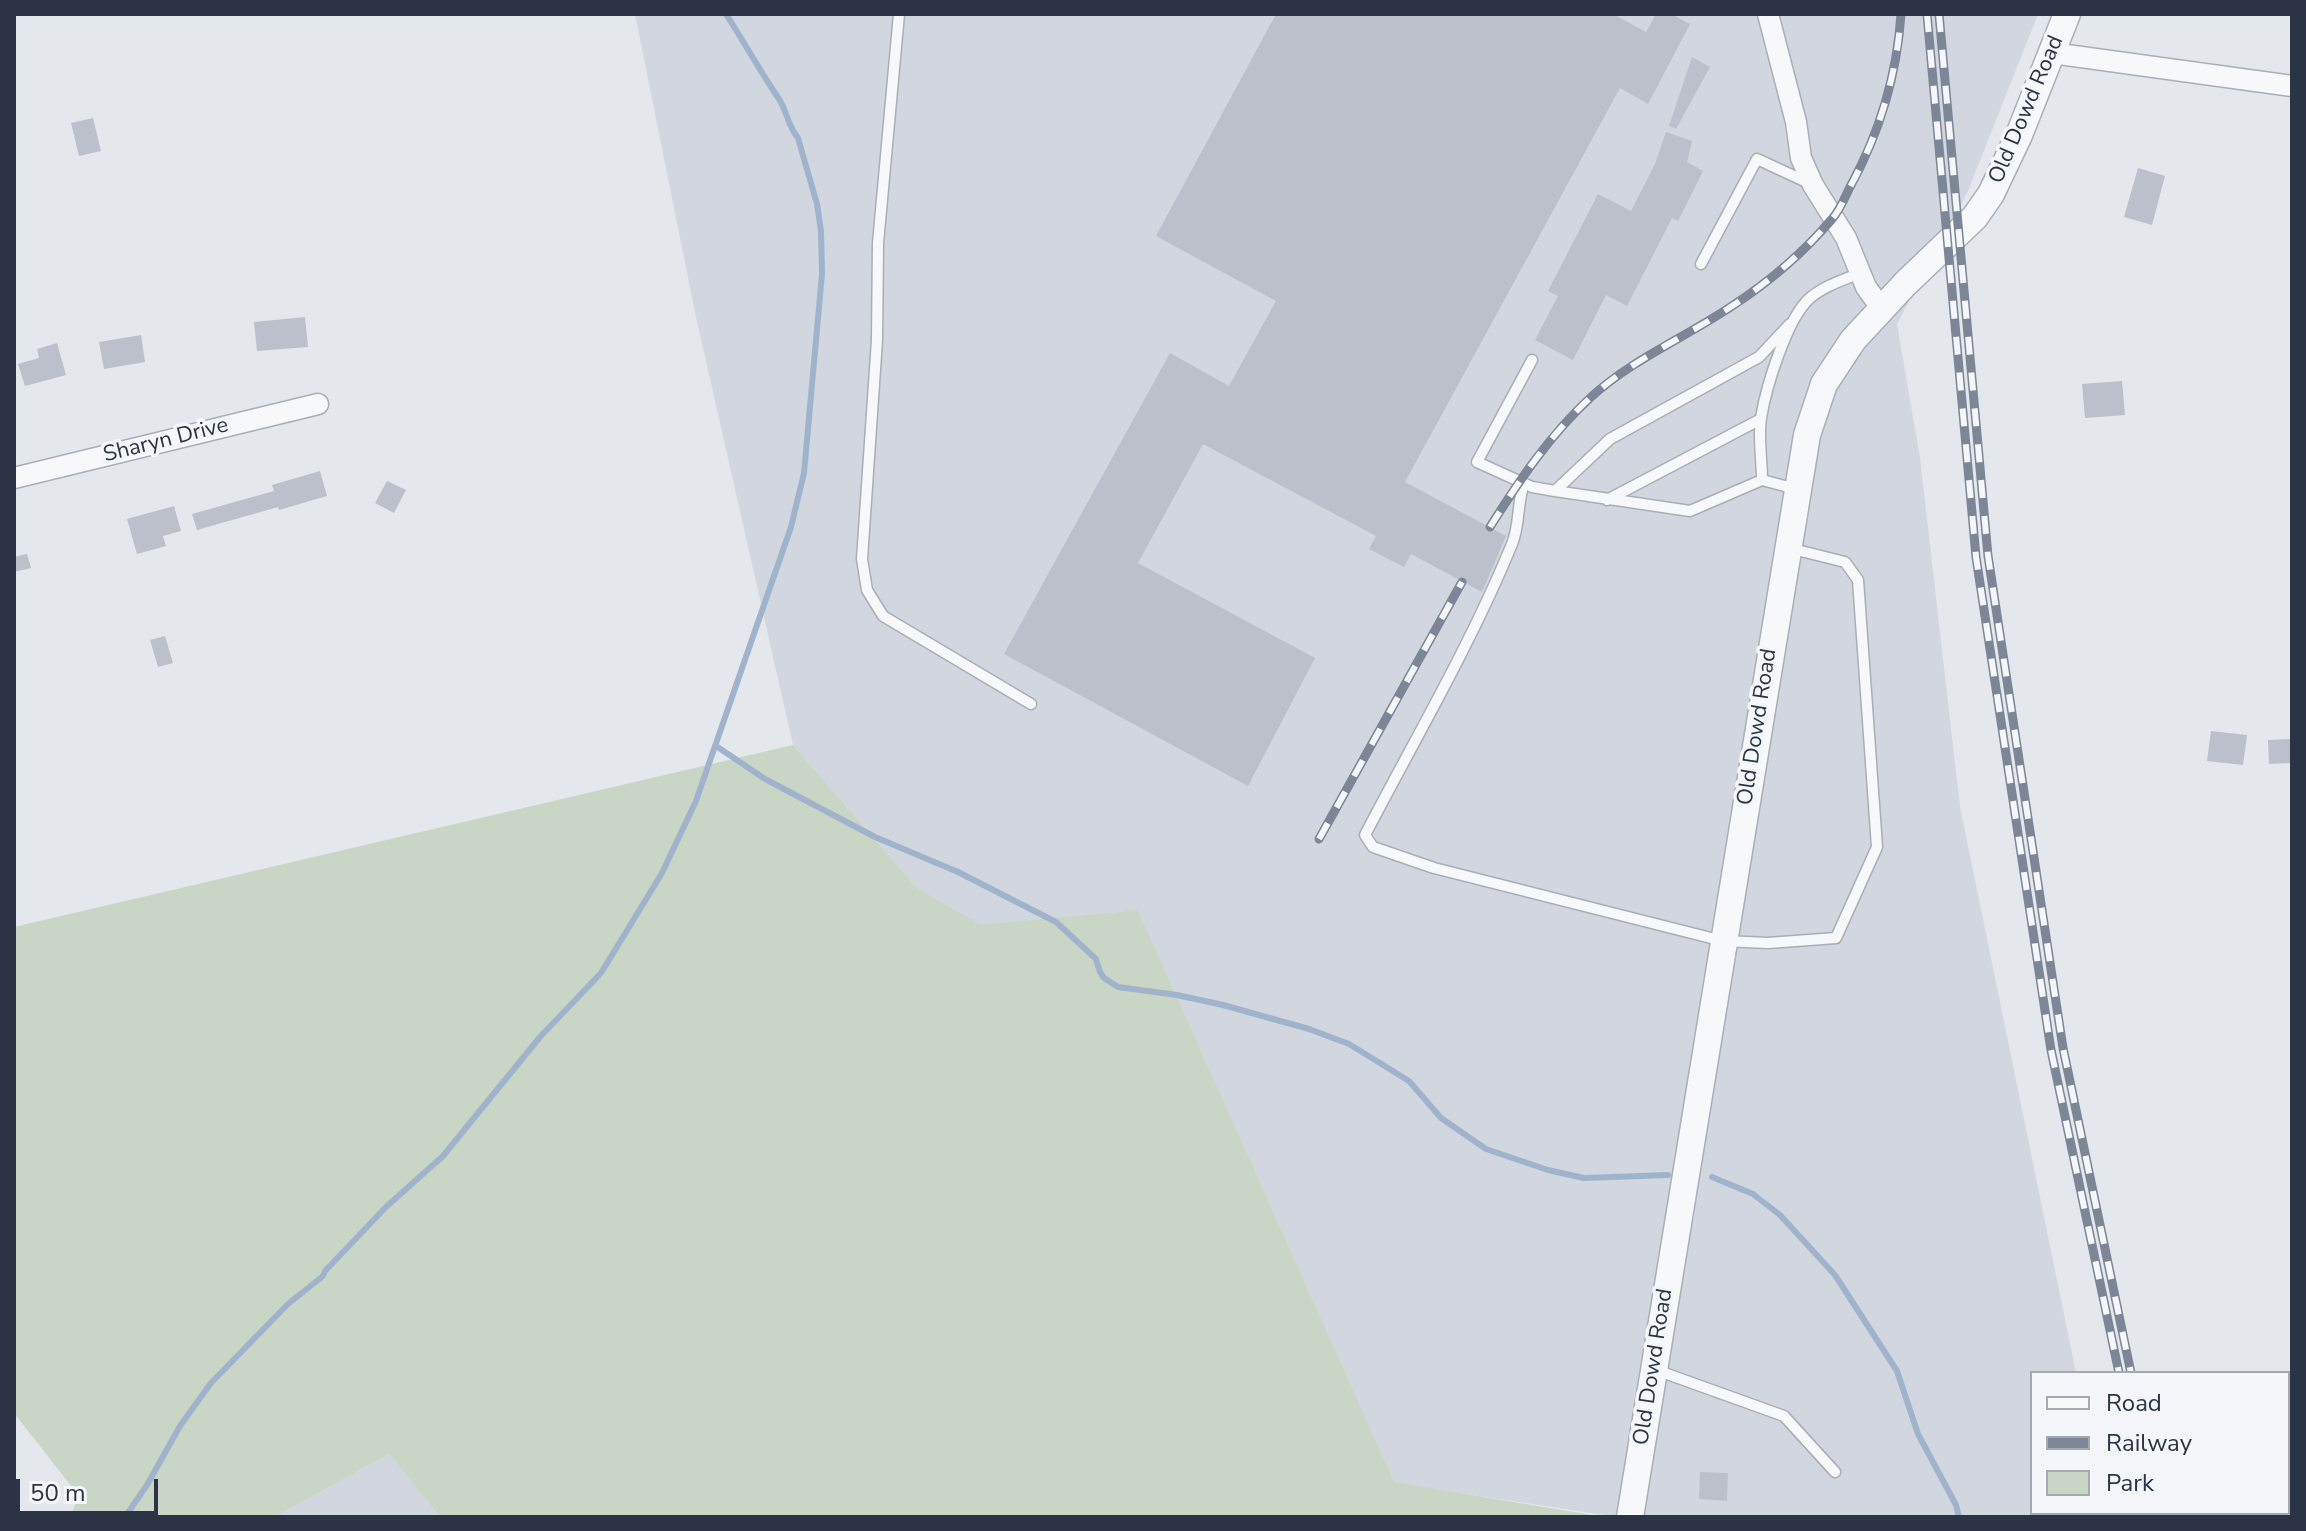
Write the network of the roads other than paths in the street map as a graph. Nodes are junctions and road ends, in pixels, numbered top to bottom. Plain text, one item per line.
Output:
1 (899, 14) edge
2 (1768, 14) edge
3 (2067, 14) edge
4 (2052, 53) junction
5 (2292, 86) edge
6 (1813, 185) junction
7 (1701, 264) dead end
8 (1860, 273) junction
9 (1881, 308) junction
10 (1790, 324) junction
11 (1532, 360) dead end
12 (318, 404) dead end
13 (1761, 419) junction
14 (14, 478) edge
15 (1762, 480) junction
16 (1524, 483) junction
17 (1796, 489) junction
18 (1555, 491) junction
19 (1607, 500) junction
20 (1787, 547) junction
21 (1031, 704) dead end
22 (1723, 941) junction
23 (1654, 1369) junction
24 (1835, 1472) dead end
25 (1630, 1517) edge

1 - 21 lane
2 - 6 street
3 - 4 street, Old Dowd Road
4 - 5 street
4 - 9 street, Old Dowd Road
6 - 7 lane
6 - 8 street
8 - 9 street
8 - 10 lane
9 - 17 street, Old Dowd Road
10 - 13 lane
10 - 18 lane
11 - 16 lane
12 - 14 street, Sharyn Drive
13 - 15 lane
13 - 19 lane
15 - 17 lane
15 - 19 lane
16 - 18 lane
16 - 22 lane
17 - 20 street, Old Dowd Road
18 - 19 lane
20 - 22 street, Old Dowd Road
20 - 22 lane
22 - 23 street, Old Dowd Road
23 - 24 lane
23 - 25 street, Old Dowd Road

